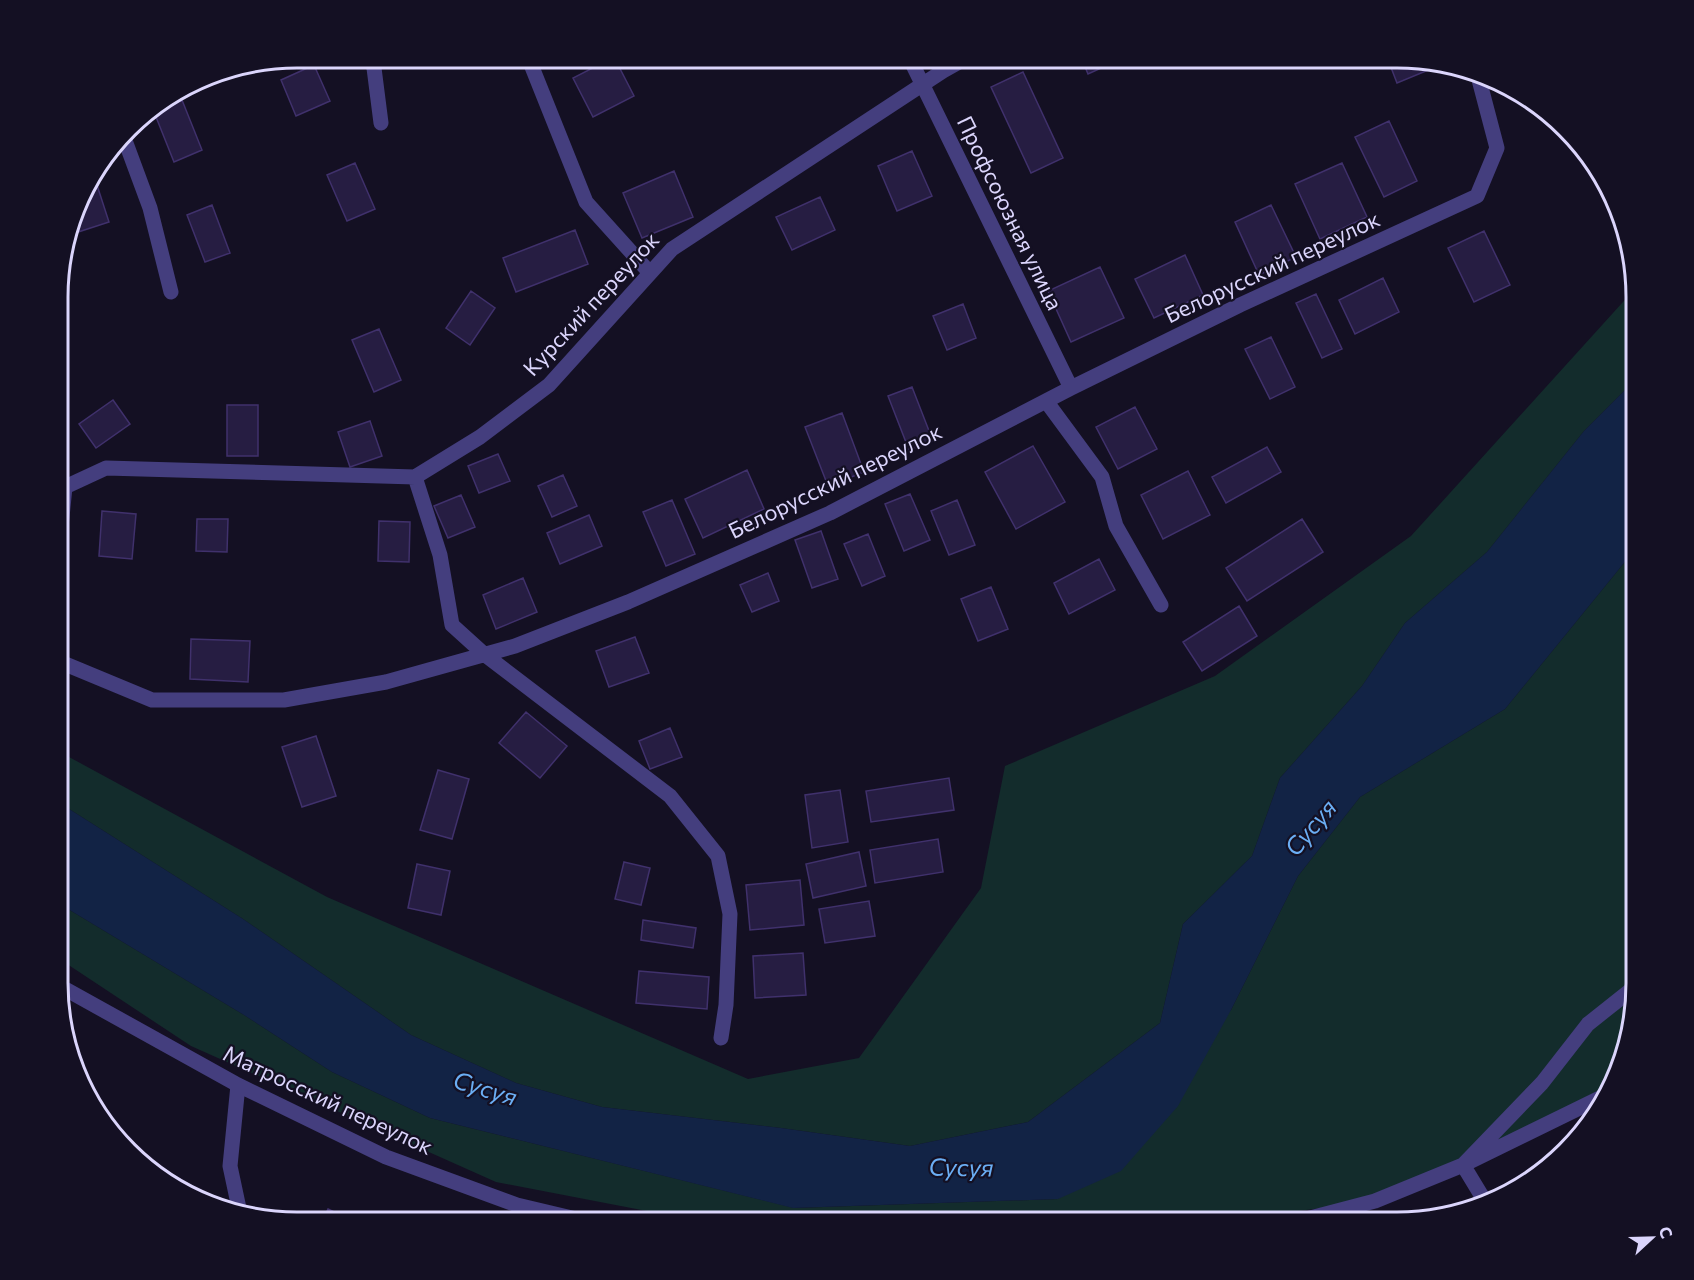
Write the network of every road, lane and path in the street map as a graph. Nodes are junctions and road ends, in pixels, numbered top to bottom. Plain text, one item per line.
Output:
1 (374, 68) edge
2 (532, 68) edge
3 (914, 68) edge
4 (948, 68) edge
5 (1480, 83) edge
6 (923, 86) junction
7 (381, 123) dead end
8 (126, 144) edge
9 (650, 273) junction
10 (171, 292) dead end
11 (1071, 388) junction
12 (1046, 400) junction
13 (415, 477) junction
14 (67, 487) edge
15 (1161, 605) dead end
16 (484, 654) junction
17 (67, 665) edge
18 (67, 990) edge
19 (1626, 994) edge
20 (721, 1038) dead end
21 (238, 1085) junction
22 (1594, 1101) edge
23 (1463, 1165) junction
24 (1482, 1196) edge
25 (238, 1205) edge
26 (526, 1213) edge
27 (1328, 1213) edge

1 - 7 street
2 - 9 street
3 - 6 street, Профсоюзная улица
4 - 6 street, Курский переулок
5 - 11 street, Белорусский переулок
6 - 9 street, Курский переулок
6 - 11 street, Профсоюзная улица
8 - 10 street
9 - 13 street, Курский переулок
11 - 12 street, Белорусский переулок
12 - 15 street
12 - 16 street, Белорусский переулок
13 - 14 street
13 - 16 street
16 - 17 street, Белорусский переулок
16 - 20 street
18 - 21 street, Матросский переулок
19 - 23 street
21 - 25 street
21 - 26 street, Матросский переулок
22 - 23 street
23 - 24 street
23 - 27 street

